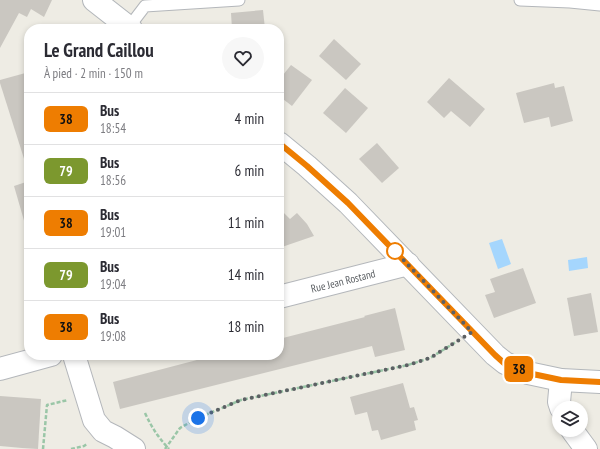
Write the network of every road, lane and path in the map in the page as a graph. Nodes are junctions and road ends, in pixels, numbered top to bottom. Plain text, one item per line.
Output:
1 (94, 0) edge
2 (239, 0) edge
3 (520, 0) edge
4 (600, 5) edge
5 (125, 24) edge
6 (133, 24) edge
7 (284, 147) edge
8 (408, 264) junction
9 (284, 296) edge
10 (472, 332) junction
11 (33, 360) edge
12 (76, 360) edge
13 (0, 369) edge
14 (561, 380) junction
15 (600, 382) edge
16 (86, 395) junction
17 (559, 401) edge
18 (145, 413) dead end
19 (577, 437) edge
20 (165, 447) edge
21 (43, 449) edge
22 (134, 449) edge
23 (169, 449) edge
24 (586, 449) edge

1 - 5 street
2 - 6 lane
3 - 4 lane
7 - 8 street
8 - 9 street, Rue Jean Rostand
8 - 10 street
10 - 14 street
10 - 20 path
11 - 13 street
12 - 16 street
14 - 15 street
14 - 17 street
16 - 21 path
16 - 22 street
18 - 20 path
19 - 24 street
20 - 23 path

